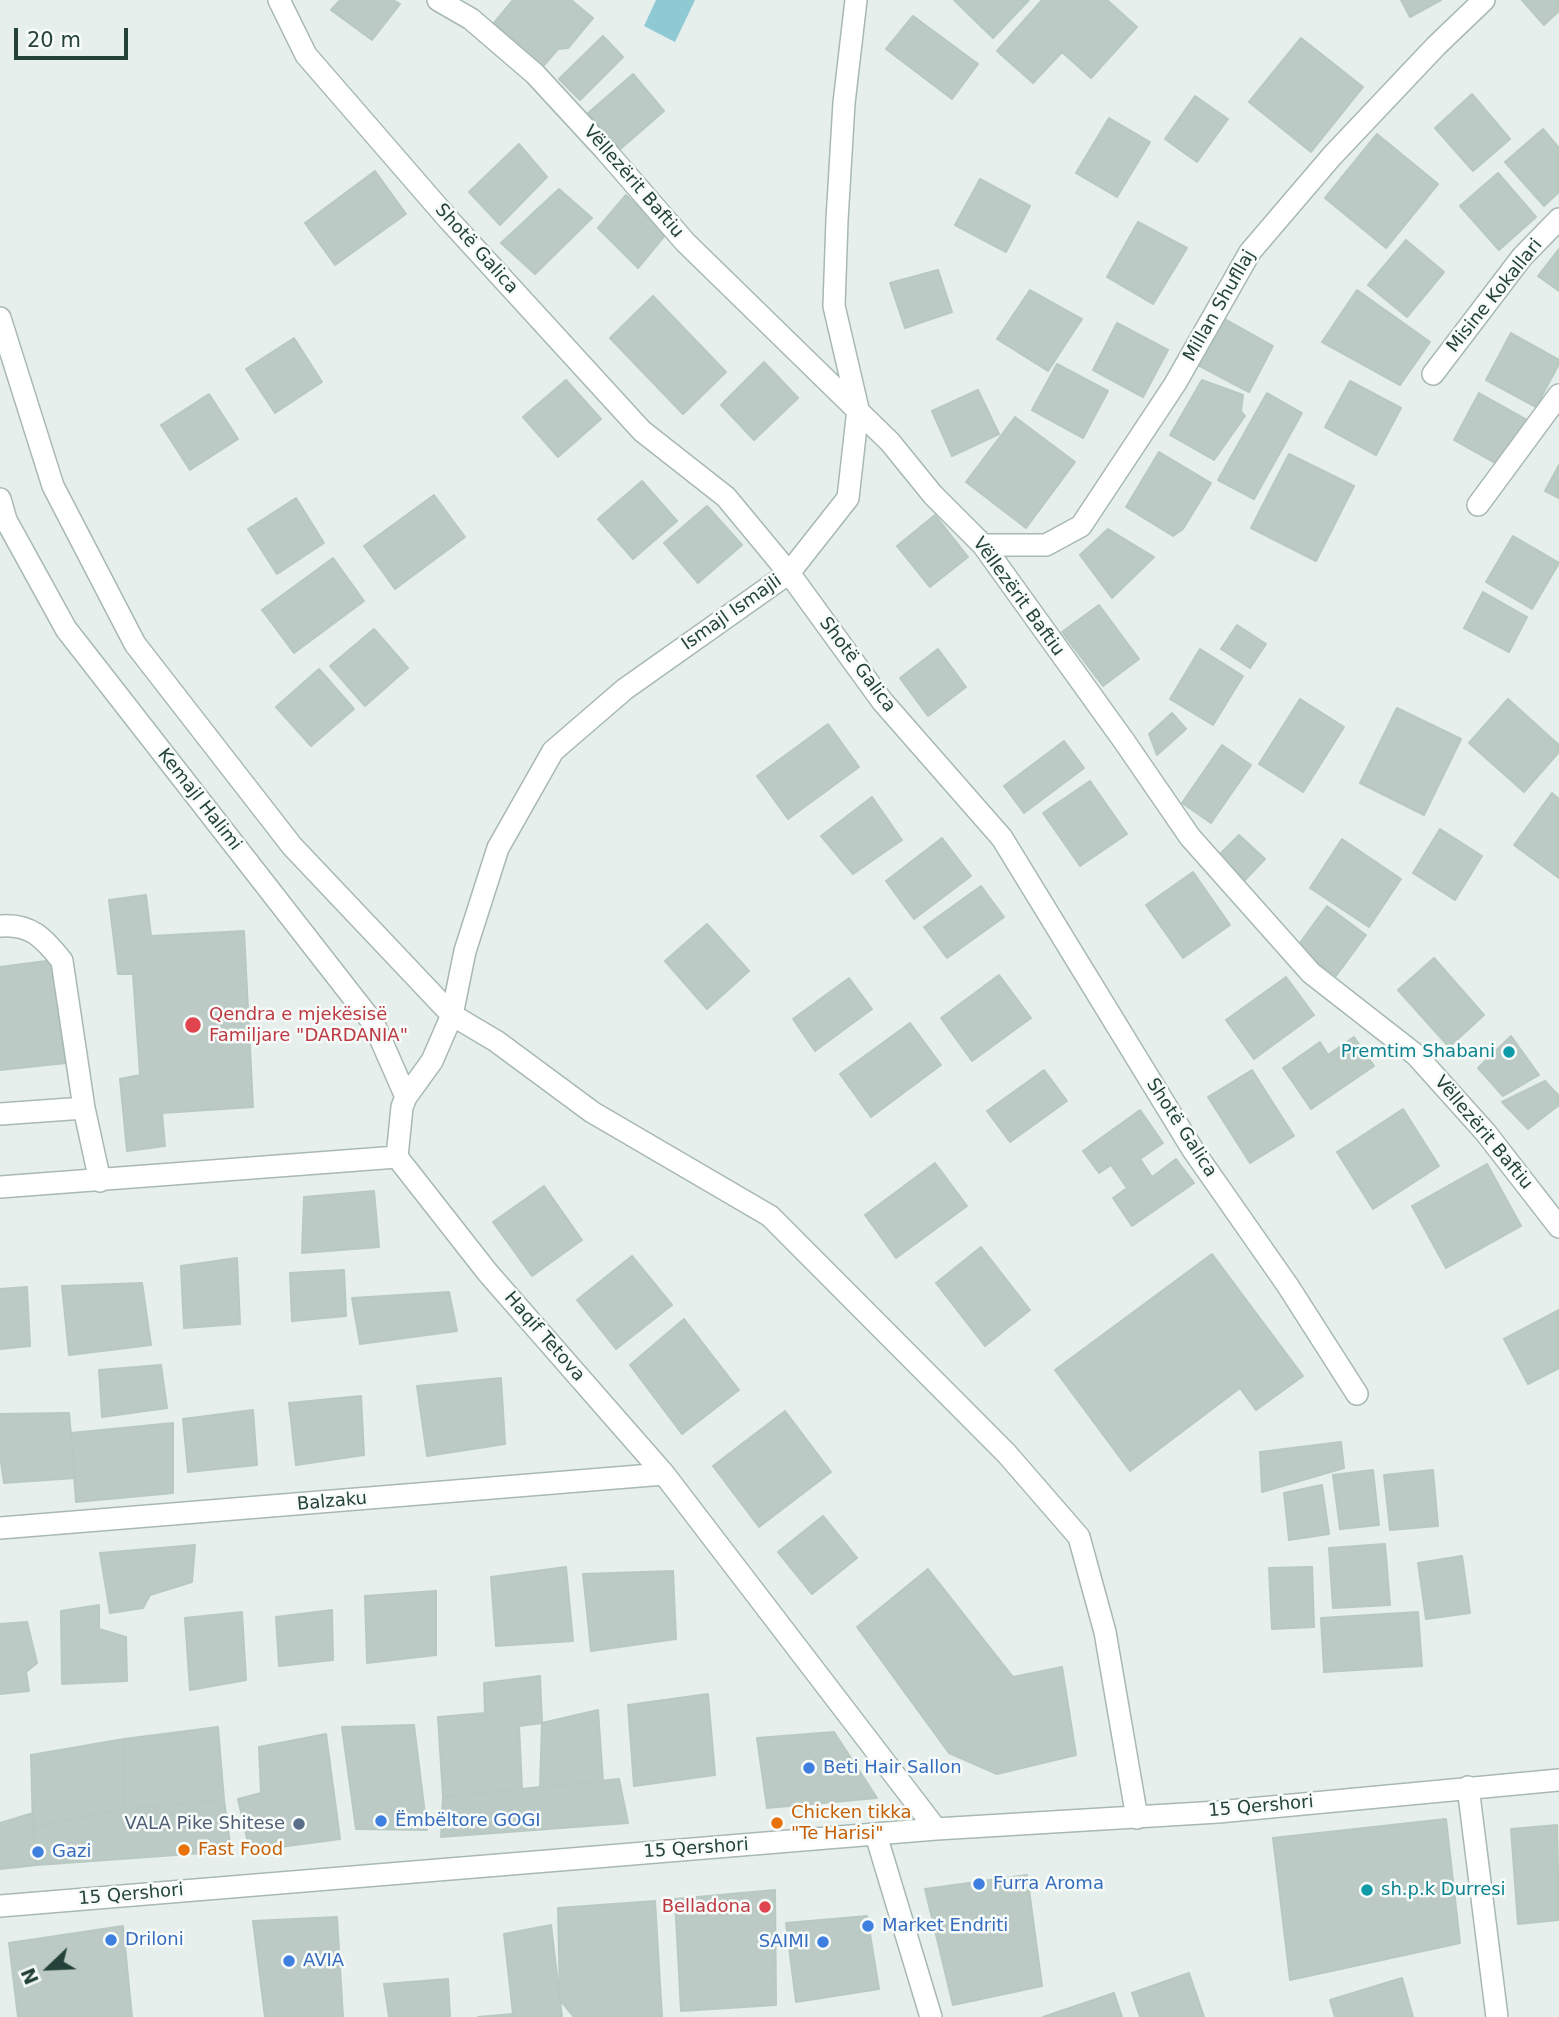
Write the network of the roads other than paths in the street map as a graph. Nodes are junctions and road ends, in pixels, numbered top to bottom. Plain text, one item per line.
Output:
1 (279, 0) edge
2 (438, 0) edge
3 (856, 0) edge
4 (1484, 0) edge
5 (1559, 219) edge
6 (0, 318) edge
7 (1433, 373) dead end
8 (1559, 395) edge
9 (858, 409) junction
10 (0, 499) edge
11 (1478, 505) dead end
12 (983, 545) junction
13 (789, 573) junction
14 (0, 926) edge
15 (452, 1015) junction
16 (406, 1097) junction
17 (84, 1108) junction
18 (0, 1114) edge
19 (397, 1157) junction
20 (100, 1181) junction
21 (0, 1187) edge
22 (1559, 1227) edge
23 (1357, 1394) dead end
24 (664, 1474) junction
25 (0, 1528) edge
26 (1559, 1780) edge
27 (1468, 1787) junction
28 (1136, 1818) junction
29 (936, 1829) junction
30 (876, 1835) junction
31 (0, 1906) edge
32 (930, 2017) edge
33 (1497, 2017) edge

1 - 13 street, Shotë Galica
2 - 9 street, Vëllezërit Baftiu
3 - 9 street, Ismajl Ismajli
4 - 12 street, Millan Shufllaj
5 - 7 street, Misine Kokallari
6 - 15 street
8 - 11 street
9 - 12 street, Vëllezërit Baftiu
9 - 13 street, Ismajl Ismajli
10 - 16 street, Kemajl Halimi
12 - 22 street, Vëllezërit Baftiu
13 - 15 street, Ismajl Ismajli
13 - 23 street, Shotë Galica
14 - 17 street
15 - 16 street, Ismajl Ismajli
15 - 28 street
16 - 19 street, Ismajl Ismajli
17 - 18 street
17 - 20 street
19 - 20 street
19 - 24 street, Haqif Tetova
20 - 21 street
24 - 25 street, Balzaku
24 - 29 street, Haqif Tetova
26 - 27 street, 15 Qershori
27 - 28 street, 15 Qershori
27 - 33 street
28 - 29 street, 15 Qershori
29 - 30 street, 15 Qershori
30 - 31 street, 15 Qershori
30 - 32 street

